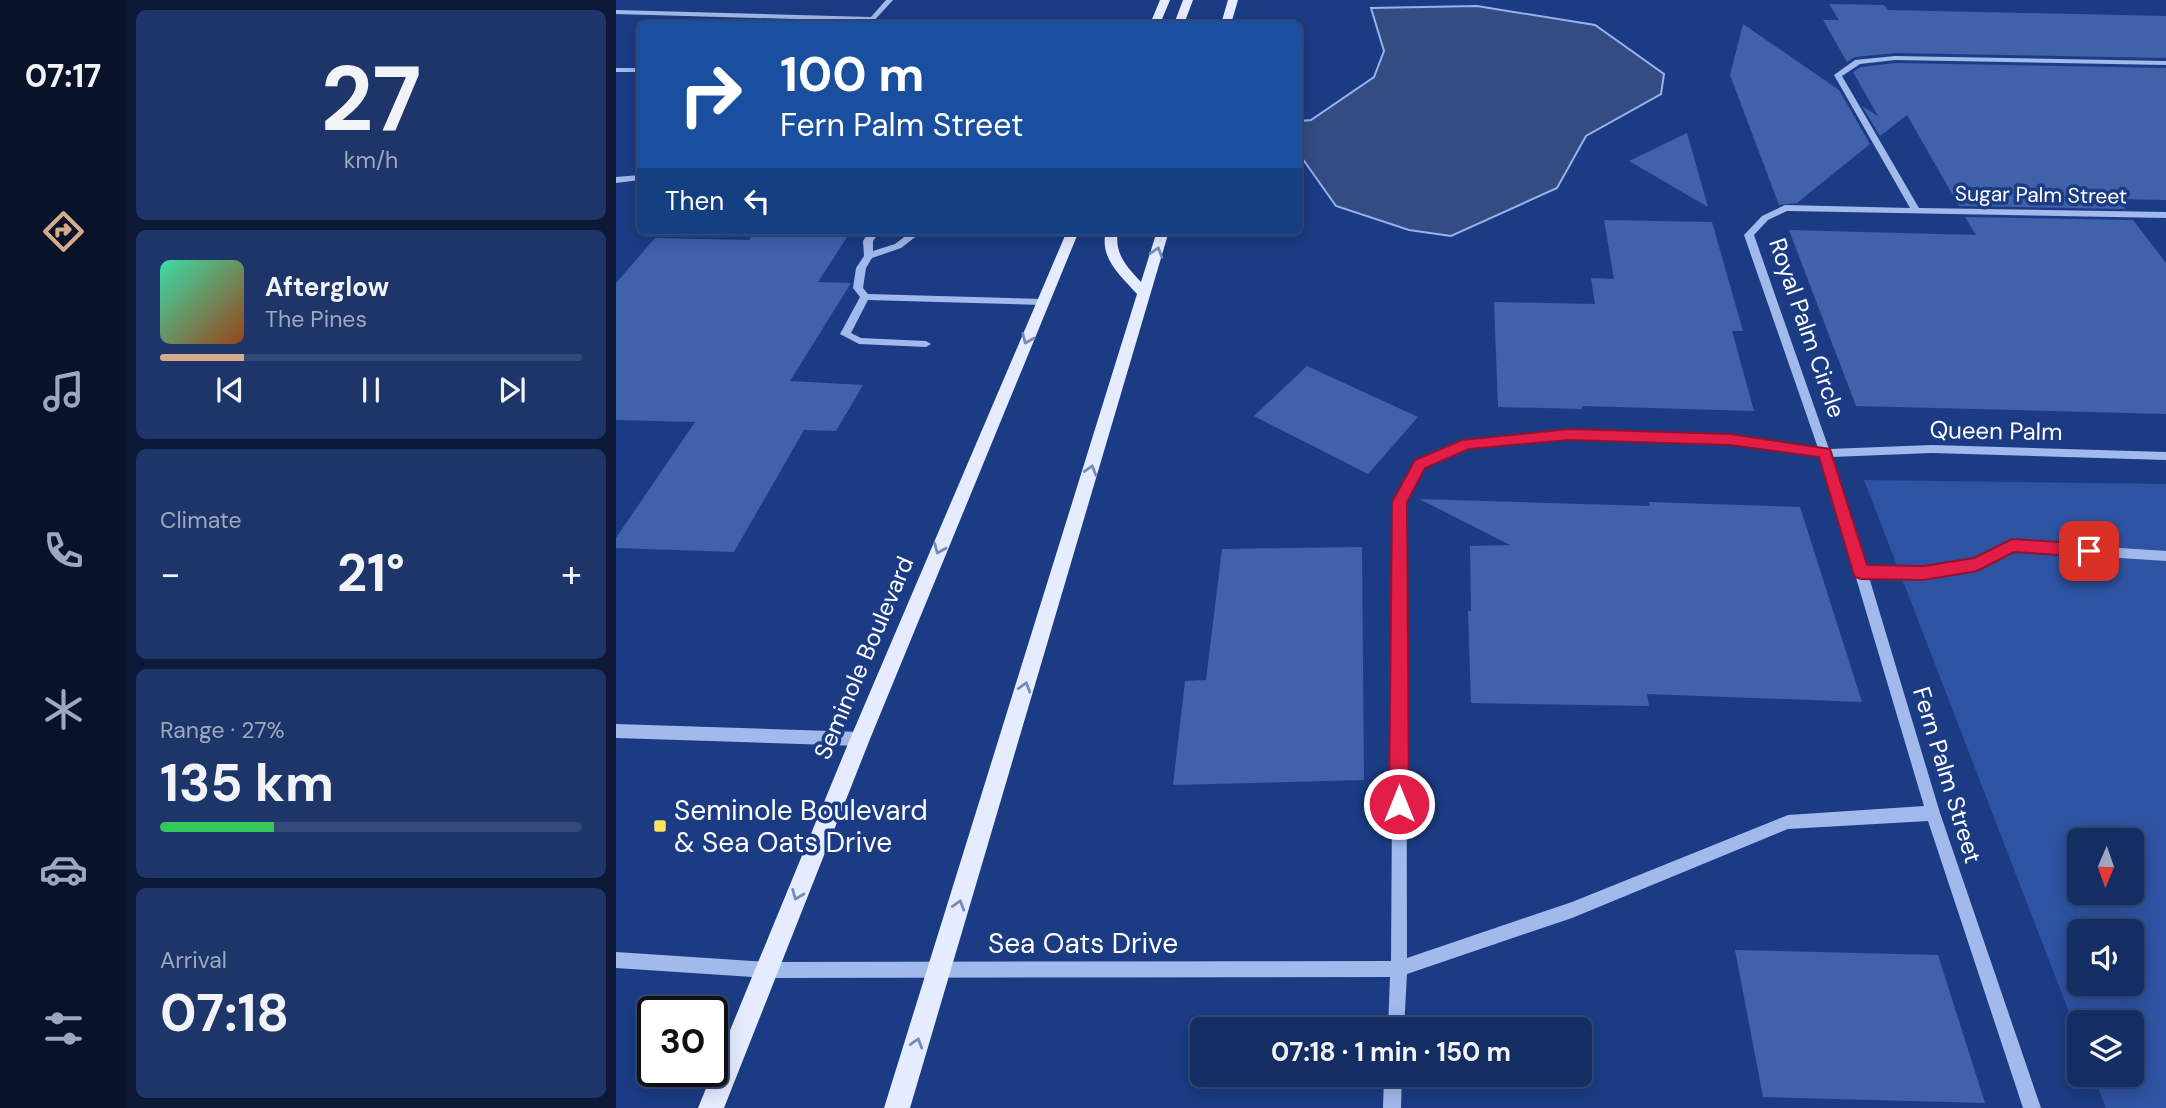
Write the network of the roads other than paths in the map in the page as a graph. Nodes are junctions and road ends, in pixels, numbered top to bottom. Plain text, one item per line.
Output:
1 (890, 0) edge
2 (1165, 0) edge
3 (1188, 0) edge
4 (1233, 0) edge
5 (616, 12) edge
6 (846, 21) edge
7 (872, 21) edge
8 (1155, 21) edge
9 (1180, 21) edge
10 (1227, 21) edge
11 (2166, 63) edge
12 (616, 70) edge
13 (637, 70) edge
14 (637, 178) edge
15 (616, 180) edge
16 (1915, 209) junction
17 (2166, 215) edge
18 (872, 235) edge
19 (913, 235) edge
20 (1071, 235) edge
21 (1111, 235) edge
22 (1162, 235) edge
23 (869, 256) junction
24 (1144, 293) junction
25 (865, 297) junction
26 (1043, 302) junction
27 (926, 344) dead end
28 (1825, 453) junction
29 (2166, 456) edge
30 (2166, 556) edge
31 (1861, 572) junction
32 (616, 731) edge
33 (860, 739) junction
34 (1933, 813) junction
35 (616, 960) edge
36 (1399, 969) junction
37 (939, 970) junction
38 (767, 971) junction
39 (1397, 1017) edge
40 (1393, 1087) edge
41 (711, 1108) edge
42 (897, 1108) edge
43 (1392, 1108) edge
44 (2032, 1108) edge

1 - 7 street
2 - 8 main road
3 - 9 main road
4 - 10 main road
5 - 6 street
11 - 16 street
12 - 13 street
14 - 15 street
16 - 17 street, Sugar Palm Street
16 - 28 street, Royal Palm Circle
18 - 23 street
19 - 23 street
20 - 26 main road, Seminole Boulevard
21 - 24 main road
24 -> 22 main road
23 - 25 street
37 -> 24 main road
25 - 26 street
25 - 27 street
26 -> 33 main road, Seminole Boulevard
28 - 29 street, Queen Palm
28 - 31 street, Fern Palm Street
28 - 36 street, Royal Palm Circle
30 - 31 street
31 - 34 street, Fern Palm Street
32 - 33 street
33 -> 38 main road, Seminole Boulevard
34 - 36 street, Sea Oats Drive
34 - 44 street, Fern Palm Street
35 - 38 street, Sea Oats Drive
36 - 37 street, Sea Oats Drive
36 - 39 street, Royal Palm Circle
37 - 38 street, Sea Oats Drive
42 -> 37 main road
38 - 41 main road, Seminole Boulevard
40 - 43 street

